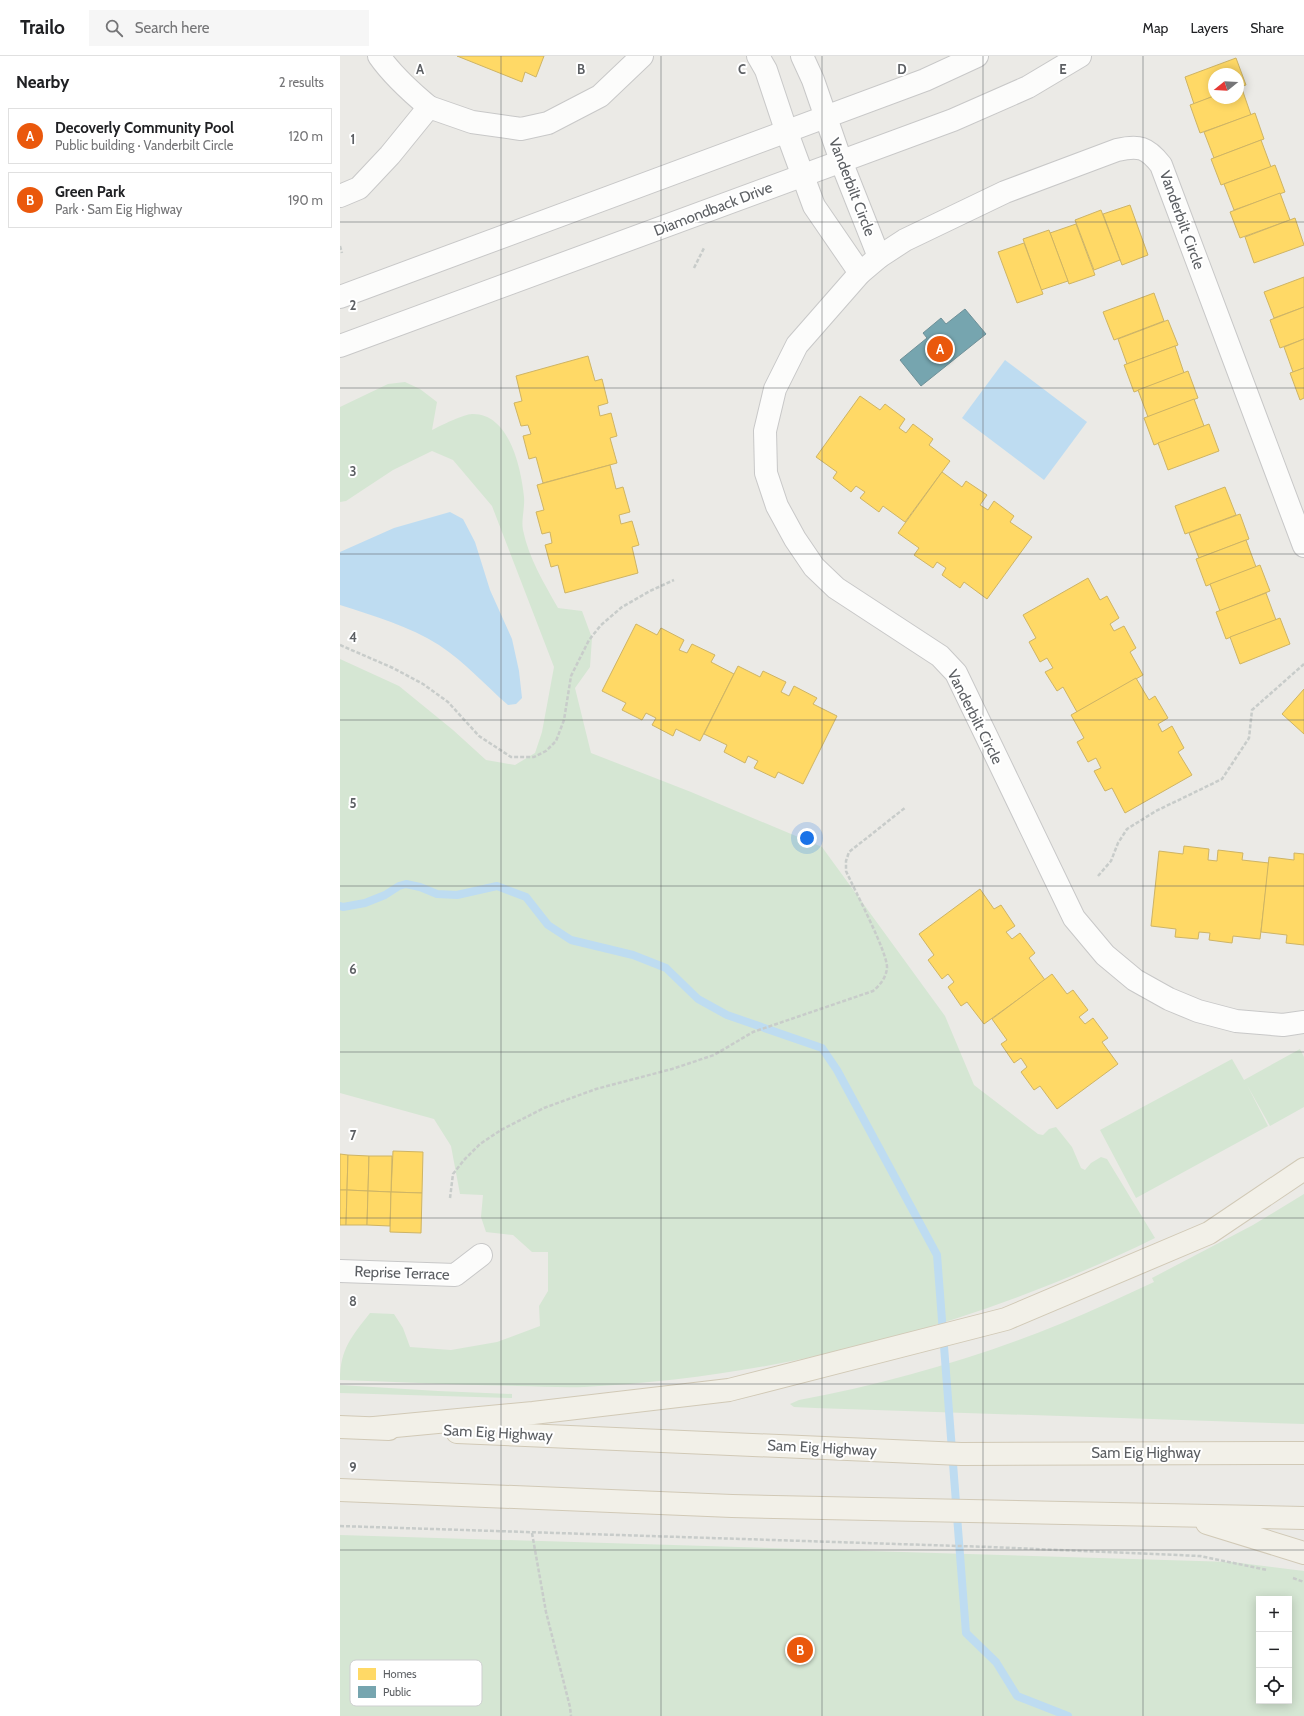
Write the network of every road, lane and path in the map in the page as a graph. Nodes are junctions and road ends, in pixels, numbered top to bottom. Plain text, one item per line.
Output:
1 (380, 56) edge
2 (642, 56) edge
3 (758, 56) edge
4 (802, 56) edge
5 (977, 56) edge
6 (1080, 56) edge
7 (429, 107) junction
8 (825, 116) junction
9 (786, 130) junction
10 (841, 161) junction
11 (802, 175) junction
12 (340, 196) edge
13 (340, 246) edge
14 (704, 248) dead end
15 (342, 253) dead end
16 (878, 257) junction
17 (694, 268) dead end
18 (860, 273) junction
19 (340, 297) edge
20 (340, 346) edge
21 (1304, 546) edge
22 (674, 580) dead end
23 (340, 645) edge
24 (1304, 664) edge
25 (906, 807) dead end
26 (1098, 876) dead end
27 (1304, 1022) edge
28 (1304, 1169) edge
29 (450, 1198) dead end
30 (481, 1255) dead end
31 (340, 1271) edge
32 (340, 1427) edge
33 (374, 1428) junction
34 (1304, 1453) edge
35 (340, 1490) edge
36 (1179, 1514) junction
37 (1304, 1518) edge
38 (340, 1526) edge
39 (532, 1533) junction
40 (1304, 1553) edge
41 (1275, 1572) dead end
42 (1289, 1577) dead end
43 (1304, 1582) edge
44 (571, 1716) edge

1 - 7 street
2 - 7 street
3 - 9 street, Vanderbilt Circle
4 - 8 street, Vanderbilt Circle
5 - 8 street
6 - 10 street, Diamondback Drive
7 - 12 street
8 - 9 street
8 - 10 street, Vanderbilt Circle
9 - 11 street, Vanderbilt Circle
9 - 19 street
10 - 11 street, Diamondback Drive
10 - 16 street, Vanderbilt Circle
11 - 18 street, Vanderbilt Circle
11 - 20 street, Diamondback Drive
13 - 15 path
14 - 17 path
16 - 18 street, Vanderbilt Circle
16 - 21 street, Vanderbilt Circle
18 - 27 street, Vanderbilt Circle
22 - 23 path
24 - 26 path
25 - 29 path
28 - 33 main road
30 - 31 street, Reprise Terrace
32 - 33 main road, Sam Eig Highway
33 - 34 main road, Sam Eig Highway
35 - 36 main road
36 - 37 main road
36 - 40 main road
38 - 39 path
39 - 41 path
39 - 44 path
42 - 43 path

